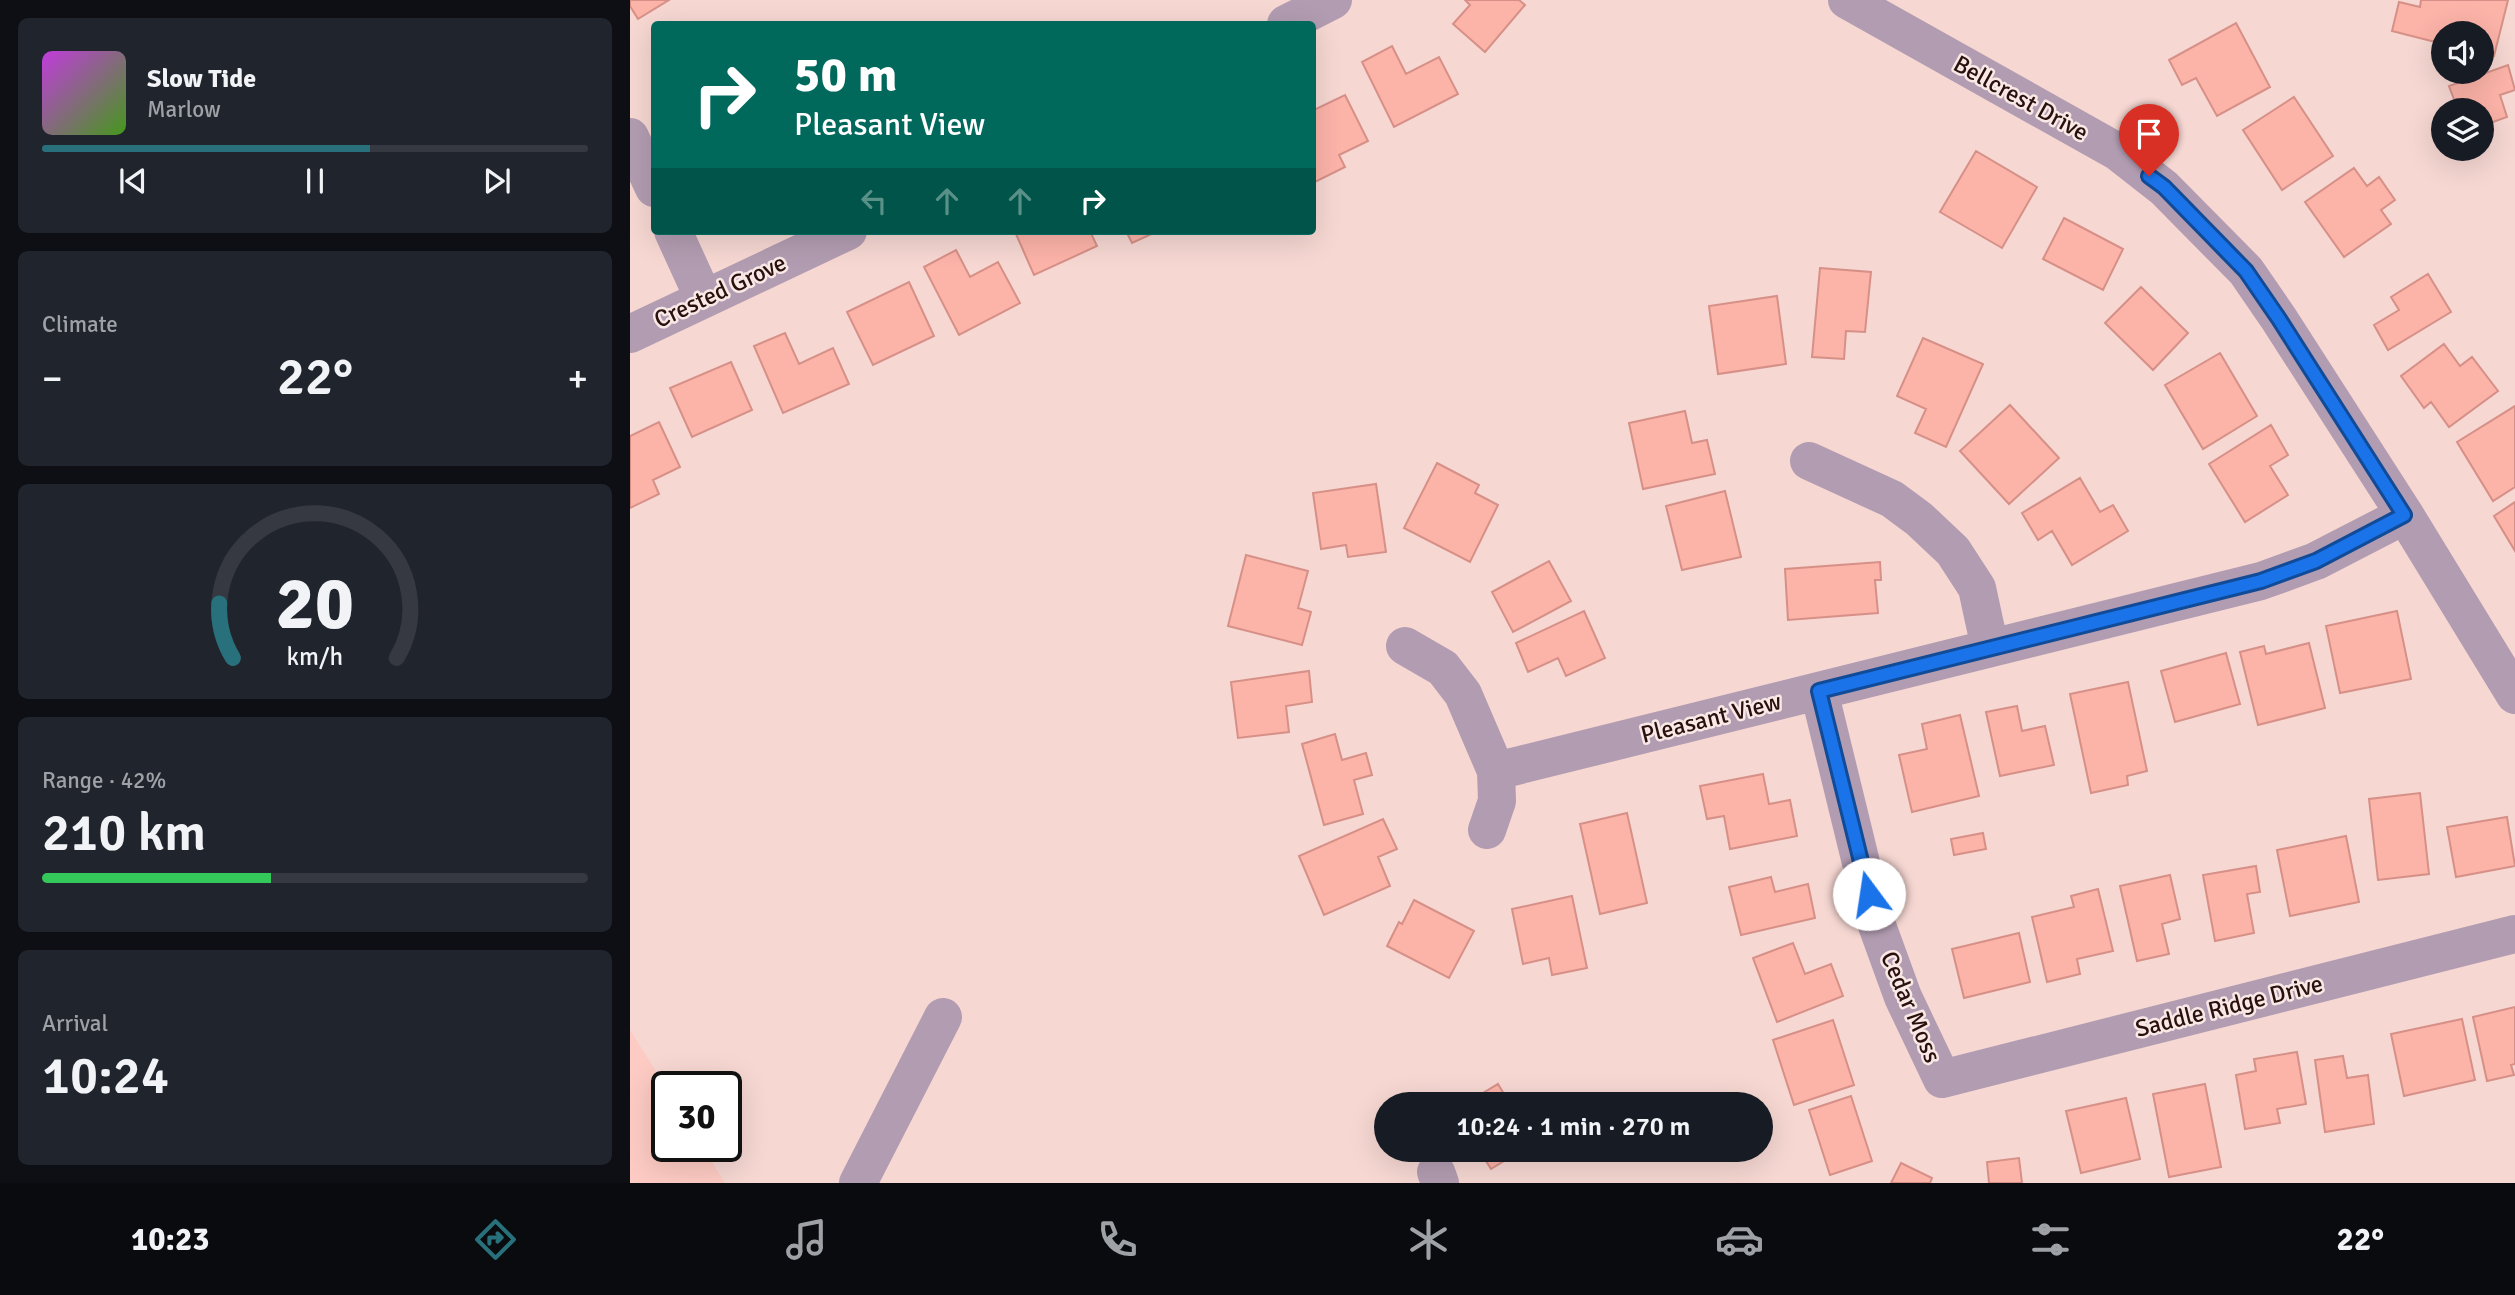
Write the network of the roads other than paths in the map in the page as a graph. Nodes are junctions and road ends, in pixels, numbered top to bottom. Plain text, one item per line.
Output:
1 (1333, 0) edge
2 (1847, 0) edge
3 (1292, 21) edge
4 (630, 137) edge
5 (651, 182) edge
6 (675, 235) edge
7 (840, 235) edge
8 (704, 299) junction
9 (630, 334) edge
10 (1809, 461) dead end
11 (2404, 515) junction
12 (1405, 646) dead end
13 (1990, 648) junction
14 (1819, 691) junction
15 (2515, 695) edge
16 (1496, 771) junction
17 (1487, 830) dead end
18 (2515, 934) edge
19 (943, 1017) dead end
20 (1942, 1079) joint
21 (858, 1183) edge

1 - 3 street
2 - 11 street, Bellcrest Drive
4 - 5 street
6 - 8 street
7 - 8 street, Crested Grove
8 - 9 street, Crested Grove
10 - 13 street
11 - 13 street, Pleasant View
11 - 15 street, Bellcrest Drive
12 - 16 street
13 - 14 street, Pleasant View
14 - 16 street, Pleasant View
14 - 20 street, Cedar Moss
16 - 17 street
18 - 20 street, Saddle Ridge Drive
19 - 21 street

